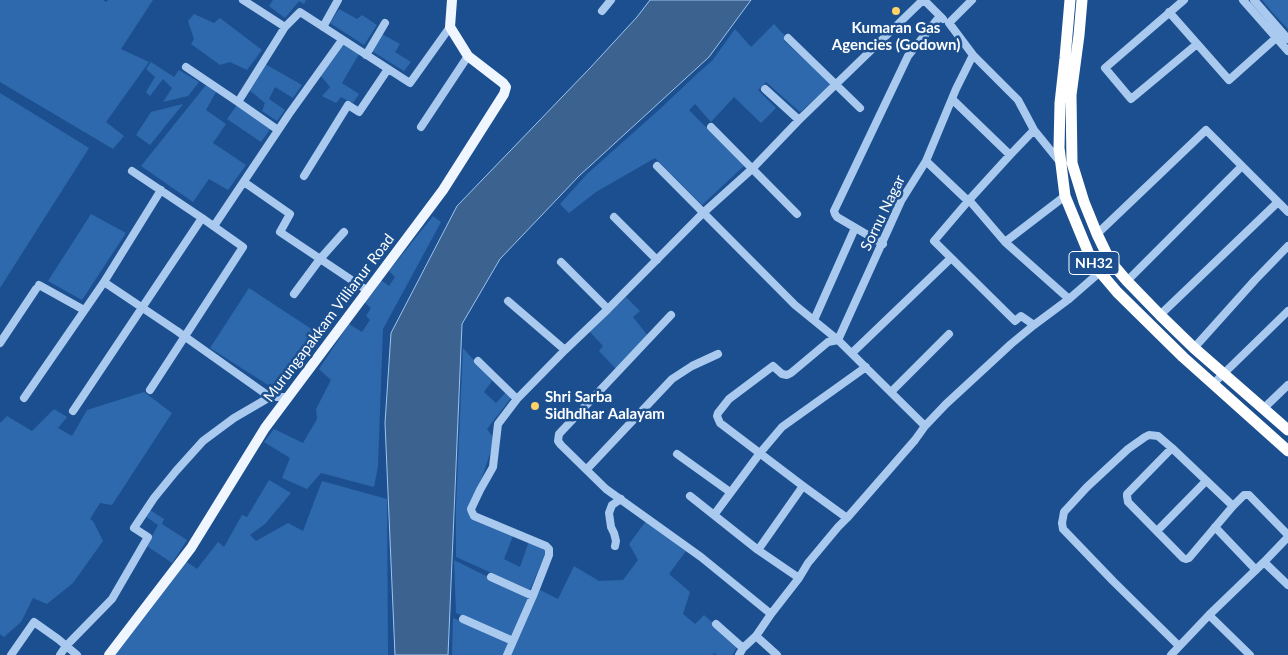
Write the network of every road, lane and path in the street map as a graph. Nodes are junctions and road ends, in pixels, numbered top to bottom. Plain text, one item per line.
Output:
1 (243, 0) edge
2 (338, 0) edge
3 (452, 0) edge
4 (611, 0) edge
5 (924, 0) edge
6 (972, 0) edge
7 (1070, 0) edge
8 (1082, 0) edge
9 (1184, 0) edge
10 (1243, 0) edge
11 (1254, 0) edge
12 (602, 11) dead end
13 (1170, 12) junction
14 (940, 16) junction
15 (385, 23) dead end
16 (948, 23) junction
17 (324, 27) junction
18 (450, 27) junction
19 (285, 28) junction
20 (788, 38) dead end
21 (1276, 38) junction
22 (1288, 39) edge
23 (342, 40) junction
24 (1197, 44) junction
25 (1288, 51) edge
26 (366, 55) junction
27 (973, 55) junction
28 (468, 56) junction
29 (186, 67) dead end
30 (388, 68) junction
31 (836, 84) junction
32 (765, 89) dead end
33 (952, 99) junction
34 (238, 102) junction
35 (860, 108) dead end
36 (799, 120) junction
37 (422, 127) dead end
38 (711, 127) dead end
39 (278, 130) junction
40 (1034, 130) junction
41 (1010, 155) junction
42 (926, 161) junction
43 (1061, 163) junction
44 (657, 166) dead end
45 (1242, 166) junction
46 (752, 169) junction
47 (132, 171) dead end
48 (304, 176) dead end
49 (244, 182) junction
50 (161, 190) junction
51 (1065, 196) junction
52 (969, 200) junction
53 (1278, 202) junction
54 (1288, 212) edge
55 (703, 214) junction
56 (797, 214) dead end
57 (614, 217) dead end
58 (202, 218) junction
59 (214, 226) junction
60 (855, 228) junction
61 (344, 232) dead end
62 (1097, 234) junction
63 (1006, 242) junction
64 (883, 244) junction
65 (1288, 246) edge
66 (950, 258) junction
67 (320, 259) junction
68 (657, 260) junction
69 (561, 262) dead end
70 (1100, 272) junction
71 (1127, 281) junction
72 (104, 282) junction
73 (368, 291) junction
74 (294, 294) dead end
75 (1069, 299) junction
76 (508, 301) dead end
77 (143, 308) junction
78 (608, 309) junction
79 (84, 310) junction
80 (1288, 311) edge
81 (671, 315) dead end
82 (1160, 315) junction
83 (814, 320) junction
84 (1034, 325) junction
85 (950, 334) dead end
86 (185, 337) junction
87 (838, 340) junction
88 (0, 343) edge
89 (1194, 348) junction
90 (565, 350) junction
91 (852, 353) junction
92 (718, 354) dead end
93 (478, 361) dead end
94 (866, 367) junction
95 (1224, 374) junction
96 (1213, 384) junction
97 (1288, 385) edge
98 (150, 390) dead end
99 (891, 392) junction
100 (270, 397) junction
101 (288, 397) junction
102 (24, 398) dead end
103 (518, 399) junction
104 (1264, 408) junction
105 (73, 411) dead end
106 (925, 426) junction
107 (1288, 430) edge
108 (1172, 448) junction
109 (1288, 451) edge
110 (760, 453) junction
111 (677, 454) dead end
112 (587, 469) junction
113 (1206, 481) junction
114 (803, 486) junction
115 (730, 492) junction
116 (690, 496) dead end
117 (621, 499) junction
118 (1233, 506) junction
119 (714, 515) junction
120 (847, 518) junction
121 (1215, 527) junction
122 (1157, 530) junction
123 (1288, 536) edge
124 (614, 546) dead end
125 (758, 550) junction
126 (1264, 562) junction
127 (1256, 570) junction
128 (491, 576) dead end
129 (799, 578) junction
130 (1288, 585) edge
131 (533, 596) junction
132 (770, 614) junction
133 (1208, 615) junction
134 (464, 619) dead end
135 (716, 624) dead end
136 (756, 636) junction
137 (513, 641) junction
138 (66, 646) junction
139 (1179, 646) junction
140 (741, 652) edge
141 (11, 655) edge
142 (60, 655) edge
143 (77, 655) edge
144 (109, 655) edge
145 (507, 655) edge
146 (777, 655) edge
147 (1172, 655) edge
148 (1250, 655) edge

1 - 19 street
2 - 17 street
3 - 18 main road
4 - 12 street
5 - 14 street
5 - 31 street
6 - 16 street
7 - 43 highway, NH32
8 - 62 highway, NH32
9 - 13 street
10 - 21 street
11 - 22 street
13 - 24 street
13 - 24 street
14 - 16 street
14 - 60 street
15 - 26 street
16 - 27 street
17 - 19 street
17 - 23 street
18 - 28 main road, Murungapakkam Villianur Road
18 - 30 street
19 - 34 street
20 - 31 street
21 - 24 street
21 - 25 street
23 - 26 street
23 - 39 street
26 - 30 street
27 - 33 street, Sornu Nagar
27 - 40 street
28 - 37 street
28 - 73 main road, Murungapakkam Villianur Road
29 - 34 street
30 - 48 street
31 - 35 street
31 - 36 street
32 - 36 street
33 - 41 street
33 - 42 street, Sornu Nagar
34 - 39 street
36 - 46 street
38 - 46 street
39 - 49 street
40 - 41 street
40 - 43 street
41 - 52 street
42 - 52 street
42 - 64 street, Sornu Nagar
43 - 51 highway, NH32
44 - 55 street
45 - 53 street
45 - 62 street
45 - 71 street
46 - 55 street
46 - 56 street
47 - 50 street
49 - 59 street
49 - 67 street
50 - 58 street
50 - 72 street
51 - 63 street
51 - 70 highway, NH32
52 - 63 street
52 - 66 street
53 - 54 street
53 - 82 street
55 - 68 street
55 - 83 street
57 - 68 street
58 - 59 street
58 - 77 street
59 - 86 street
60 - 64 street
60 - 83 street
61 - 67 street
62 - 71 highway, NH32
63 - 75 street
64 - 87 street, Sornu Nagar
65 - 89 street
66 - 84 street
66 - 91 street
67 - 73 street
67 - 74 street
68 - 78 street
69 - 78 street
70 - 75 street
70 - 96 highway, NH32
71 - 82 highway, NH32
72 - 77 street
72 - 79 street
73 - 101 main road, Murungapakkam Villianur Road
75 - 84 street
76 - 90 street
77 - 86 street
77 - 105 street
78 - 90 street
79 - 88 street
79 - 102 street
80 - 95 street
81 - 112 street
82 - 89 highway, NH32
83 - 87 street
84 - 106 street
85 - 99 street
86 - 98 street
86 - 100 street
87 - 91 street
87 - 110 street
89 - 95 highway, NH32
90 - 103 street
91 - 94 street
92 - 112 street
93 - 103 street
94 - 99 street
94 - 110 street
95 - 96 street
95 - 104 highway, NH32
96 - 109 highway, NH32
97 - 104 street
99 - 106 street
100 - 101 street
100 - 138 street
101 - 144 main road, Murungapakkam Villianur Road
103 - 131 street
104 - 107 highway, NH32
106 - 120 street
108 - 113 street
108 - 122 street
108 - 139 street
110 - 114 street
110 - 115 street
111 - 115 street
112 - 117 street
113 - 118 street
113 - 122 street
114 - 120 street
114 - 125 street
115 - 119 street
116 - 119 street
117 - 124 street
117 - 132 street
118 - 121 street
118 - 123 street
119 - 125 street
120 - 129 street
121 - 122 street
121 - 127 street
123 - 126 street
125 - 129 street
126 - 127 street
126 - 130 street
127 - 133 street
128 - 131 street
129 - 132 street
131 - 137 street
132 - 136 street
133 - 139 street
133 - 148 street
134 - 137 street
135 - 140 street
136 - 140 street
136 - 146 street
137 - 145 street
138 - 141 street
138 - 142 street
138 - 143 street
139 - 147 street

